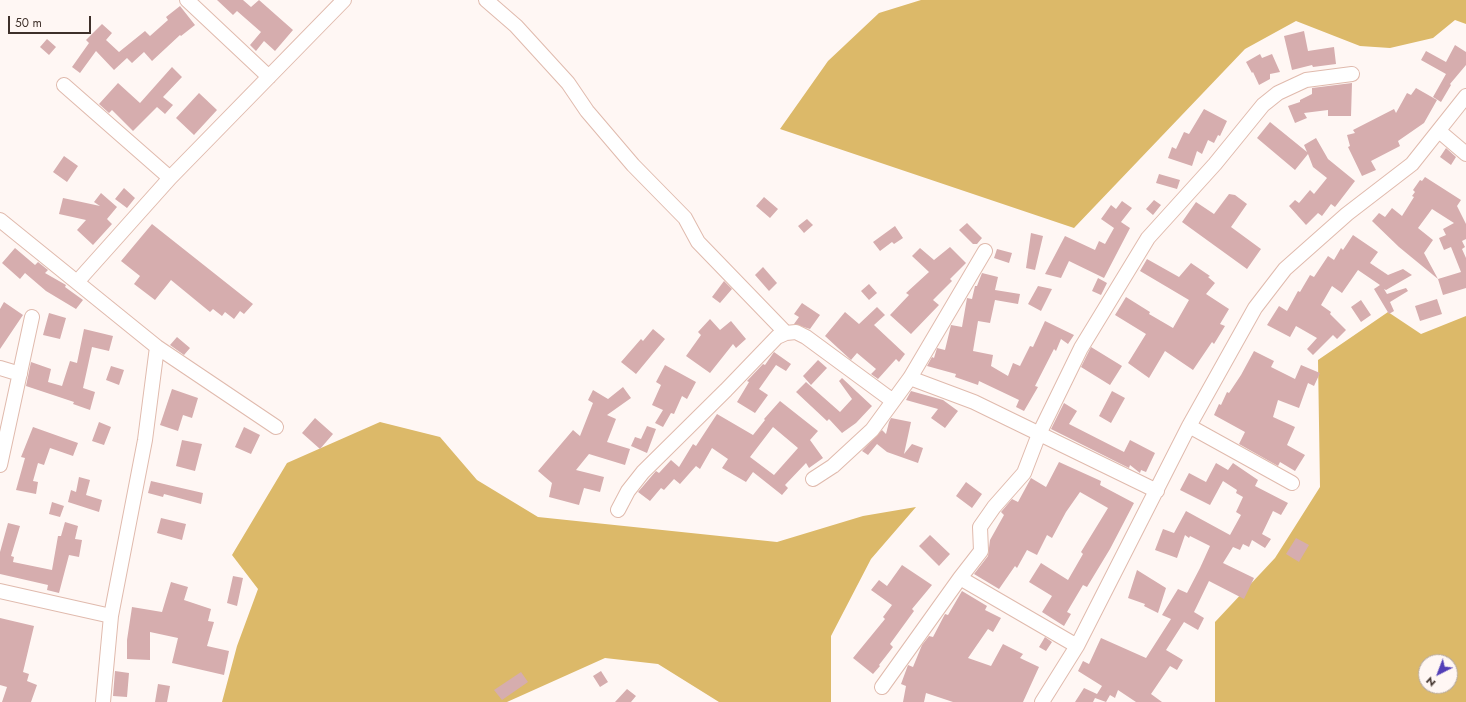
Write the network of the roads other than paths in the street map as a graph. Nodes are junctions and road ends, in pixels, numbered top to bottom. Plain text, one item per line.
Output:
1 (187, 0) edge
2 (344, 0) edge
3 (486, 0) edge
4 (1352, 74) dead end
5 (269, 78) junction
6 (64, 86) dead end
7 (1466, 96) edge
8 (1439, 131) junction
9 (1466, 154) edge
10 (170, 178) junction
11 (0, 220) edge
12 (985, 251) dead end
13 (77, 282) junction
14 (32, 317) dead end
15 (786, 333) junction
16 (157, 346) junction
17 (0, 368) edge
18 (20, 374) junction
19 (910, 378) junction
20 (893, 401) junction
21 (276, 426) dead end
22 (1189, 426) junction
23 (1039, 434) junction
24 (0, 465) edge
25 (813, 479) dead end
26 (1292, 483) dead end
27 (1157, 491) junction
28 (618, 510) dead end
29 (960, 578) junction
30 (0, 591) edge
31 (111, 616) junction
32 (1077, 646) junction
33 (882, 687) dead end
34 (103, 702) edge
35 (1042, 702) edge

1 - 5 street
2 - 5 street
3 - 15 street
4 - 23 street
5 - 10 street
6 - 10 street
7 - 8 street
8 - 9 street
8 - 22 street
10 - 13 street
11 - 13 street
12 - 19 street
13 - 16 street
14 - 18 street
15 - 20 street
15 - 28 street
16 - 21 street
16 - 31 street
17 - 18 street
18 - 24 street
19 - 20 street
19 - 23 street
20 - 25 street
22 - 26 street
22 - 27 street
23 - 27 street
23 - 29 street
27 - 32 street
29 - 32 street
29 - 33 street
30 - 31 street
31 - 34 street
32 - 35 street

